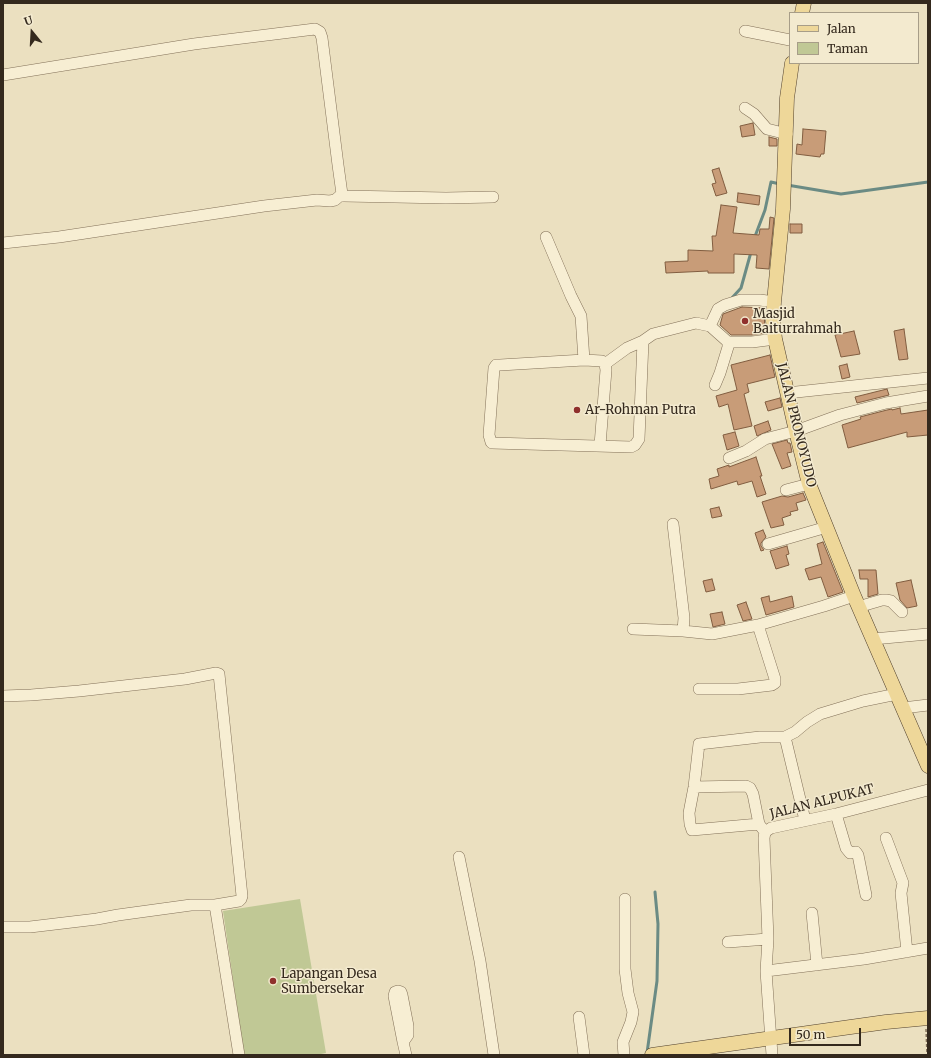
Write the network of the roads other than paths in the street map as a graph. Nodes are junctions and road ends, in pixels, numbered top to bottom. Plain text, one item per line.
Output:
1 (745, 31) dead end
2 (789, 40) edge
3 (792, 64) edge
4 (3, 75) edge
5 (745, 108) dead end
6 (787, 134) junction
7 (342, 194) junction
8 (493, 197) dead end
9 (546, 237) dead end
10 (3, 243) edge
11 (774, 302) junction
12 (710, 326) junction
13 (775, 339) junction
14 (643, 341) junction
15 (728, 342) junction
16 (584, 360) junction
17 (605, 364) junction
18 (928, 378) edge
19 (714, 385) dead end
20 (787, 393) junction
21 (928, 396) edge
22 (796, 431) junction
23 (600, 445) junction
24 (729, 458) dead end
25 (809, 484) junction
26 (786, 490) dead end
27 (673, 524) dead end
28 (827, 527) junction
29 (768, 544) dead end
30 (856, 601) junction
31 (902, 612) dead end
32 (758, 625) junction
33 (633, 630) dead end
34 (683, 631) junction
35 (928, 634) edge
36 (873, 639) junction
37 (699, 689) dead end
38 (897, 694) junction
39 (3, 696) edge
40 (928, 704) edge
41 (902, 708) junction
42 (785, 738) junction
43 (928, 766) edge
44 (694, 787) junction
45 (928, 790) edge
46 (836, 814) junction
47 (805, 820) junction
48 (762, 828) junction
49 (886, 838) dead end
50 (459, 857) dead end
51 (866, 895) dead end
52 (626, 899) dead end
53 (215, 905) junction
54 (812, 913) dead end
55 (3, 927) edge
56 (768, 939) junction
57 (728, 942) dead end
58 (928, 948) edge
59 (907, 952) junction
60 (817, 965) junction
61 (766, 971) junction
62 (579, 1017) dead end
63 (927, 1018) edge
64 (771, 1038) junction
65 (403, 1042) dead end
66 (692, 1052) edge
67 (239, 1055) edge
68 (406, 1055) edge
69 (494, 1055) edge
70 (584, 1055) edge
71 (624, 1055) edge
72 (653, 1055) edge
73 (772, 1055) edge

1 - 2 street
3 - 6 main road, JALAN PRONOYUDO
4 - 7 street
5 - 6 street
6 - 11 main road, JALAN PRONOYUDO
7 - 8 street
7 - 10 street
9 - 16 street
11 - 12 street
11 - 13 main road, JALAN PRONOYUDO
12 - 14 street
12 - 15 street
13 - 15 street
13 - 20 main road, JALAN PRONOYUDO
14 - 17 street
14 - 23 street
15 - 19 street
16 - 17 street
16 - 23 street
17 - 23 street
18 - 20 street
20 - 22 main road, JALAN PRONOYUDO
21 - 22 street
22 - 24 street
22 - 25 main road, JALAN PRONOYUDO
25 - 26 street
25 - 28 main road, JALAN PRONOYUDO
27 - 34 street
28 - 29 street
28 - 30 main road, JALAN PRONOYUDO
30 - 31 street
30 - 32 street
30 - 36 main road, JALAN PRONOYUDO
32 - 34 street
32 - 37 street
33 - 34 street
35 - 36 street
36 - 38 main road, JALAN PRONOYUDO
38 - 41 main road, JALAN PRONOYUDO
38 - 42 street
39 - 53 street
40 - 41 street
41 - 43 main road, JALAN PRONOYUDO
42 - 44 street
42 - 47 street
44 - 48 street
44 - 48 street
45 - 46 street, JALAN ALPUKAT
46 - 47 street, JALAN ALPUKAT
46 - 51 street
47 - 48 street, JALAN ALPUKAT
48 - 56 street, JALAN ALPUKAT
49 - 59 street
50 - 69 street
52 - 71 street
53 - 55 street
53 - 67 street
54 - 60 street
56 - 57 street
56 - 61 street, JALAN ALPUKAT
58 - 59 street
59 - 60 street
60 - 61 street
61 - 64 street, JALAN ALPUKAT
62 - 70 street
63 - 64 main road
64 - 66 main road
64 - 73 street, JALAN ALPUKAT
65 - 68 street
66 - 72 main road

